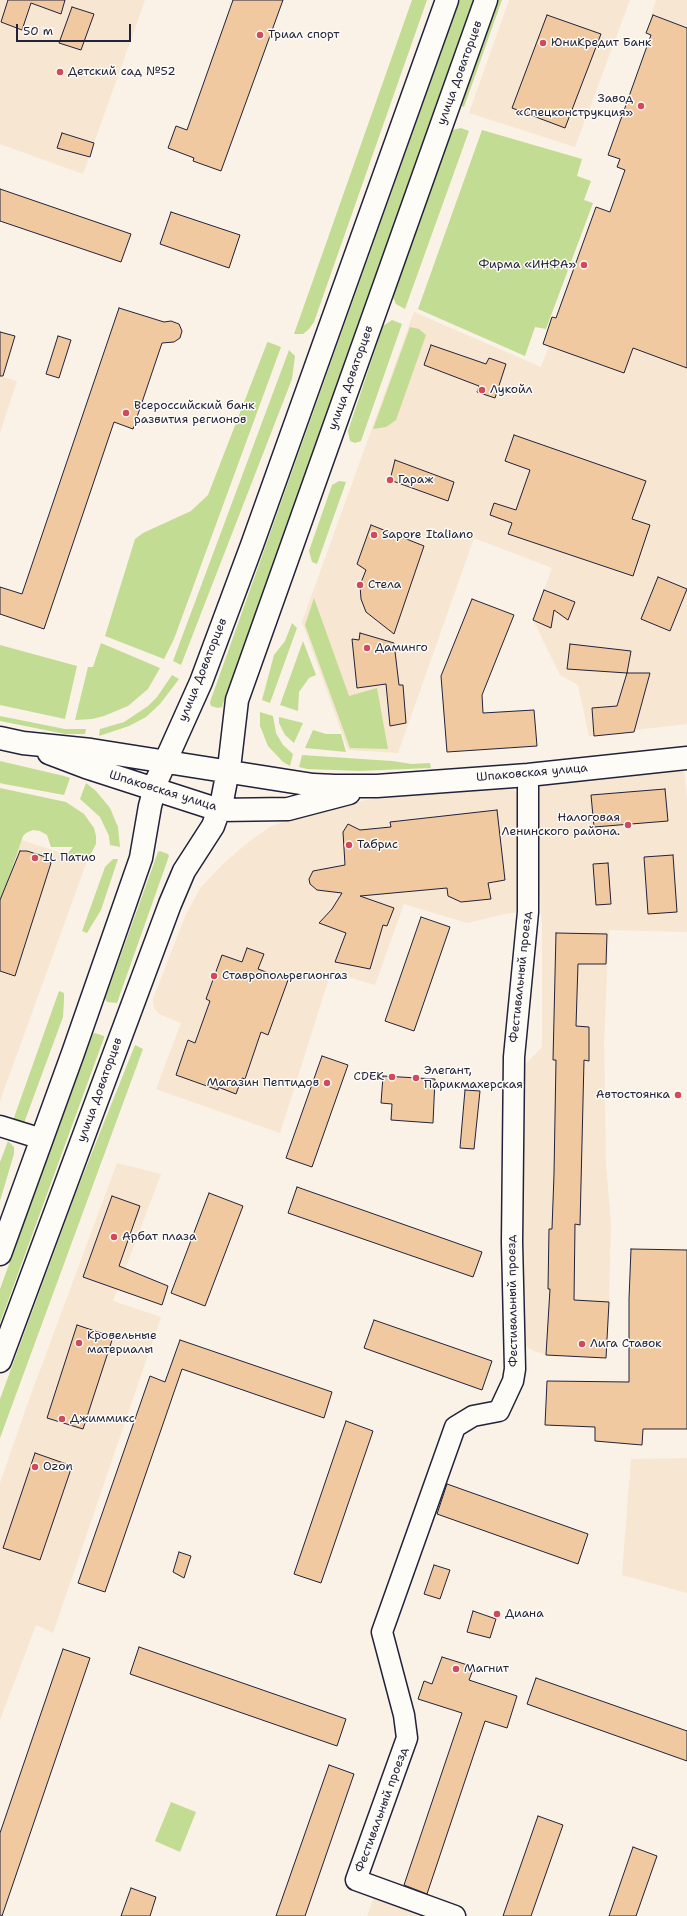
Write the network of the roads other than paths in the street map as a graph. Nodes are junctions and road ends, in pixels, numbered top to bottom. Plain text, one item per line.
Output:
1 (447, 0) edge
2 (486, 0) edge
3 (0, 738) edge
4 (23, 743) junction
5 (687, 758) edge
6 (528, 775) junction
7 (377, 786) junction
8 (216, 818) junction
9 (0, 1126) edge
10 (42, 1139) junction
11 (0, 1254) edge
12 (0, 1361) edge
13 (455, 1916) edge

1 - 10 main road, улица Доваторцев
2 - 8 main road, улица Доваторцев
3 - 4 main road, Шпаковская улица
4 - 7 main road, Шпаковская улица
4 - 8 main road, Шпаковская улица
5 - 6 main road, Шпаковская улица
6 - 7 main road, Шпаковская улица
6 - 13 street, Фестивальный проезд
7 - 8 main road, Шпаковская улица
8 - 12 main road, улица Доваторцев
9 - 10 street
10 - 11 main road

